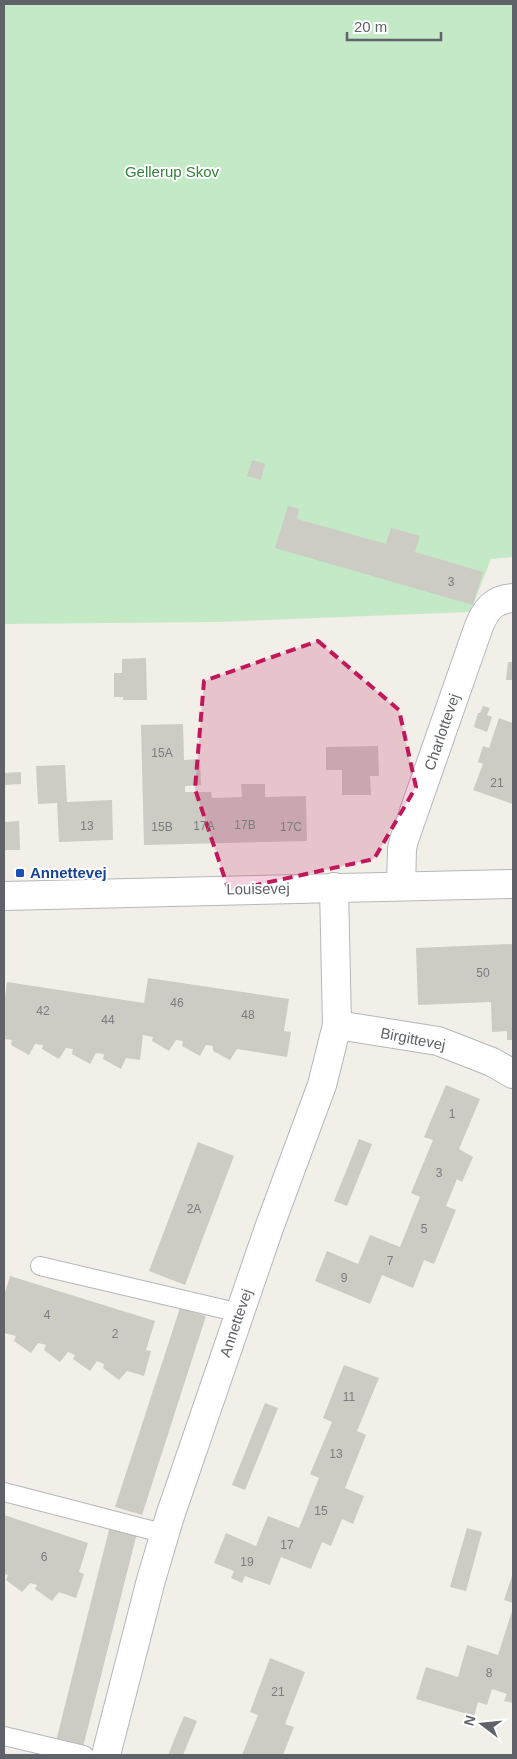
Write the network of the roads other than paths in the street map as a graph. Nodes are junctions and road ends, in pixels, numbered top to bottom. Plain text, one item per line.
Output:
1 (513, 598) edge
2 (513, 884) edge
3 (401, 886) junction
4 (334, 887) junction
5 (4, 896) edge
6 (337, 1025) junction
7 (513, 1074) edge
8 (40, 1266) dead end
9 (240, 1313) junction
10 (4, 1492) edge
11 (166, 1534) junction
12 (4, 1736) edge
13 (84, 1755) edge
14 (106, 1755) edge

1 - 3 street, Charlottevej
2 - 3 street, Louisevej
3 - 4 street, Louisevej
4 - 5 street, Louisevej
4 - 6 street, Annettevej
6 - 7 street, Birgittevej
6 - 9 street, Annettevej
8 - 9 lane
9 - 11 street, Annettevej
10 - 11 lane
11 - 14 street, Annettevej
12 - 13 lane

